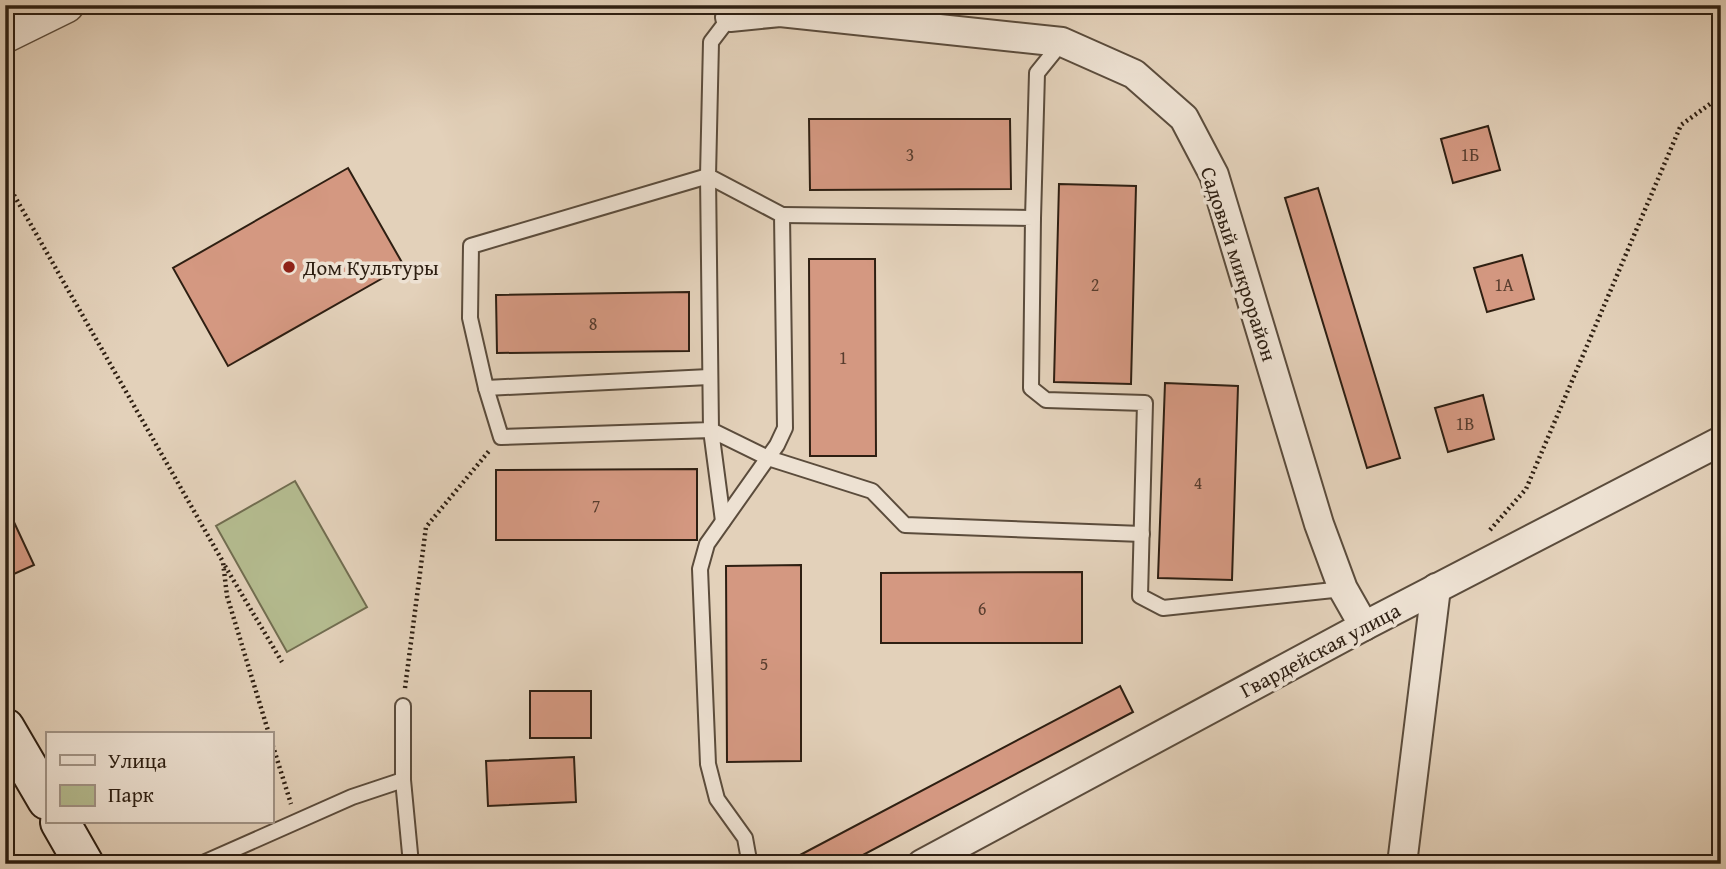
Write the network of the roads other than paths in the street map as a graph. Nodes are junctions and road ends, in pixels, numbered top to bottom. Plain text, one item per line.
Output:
1 (66, 5) edge
2 (730, 17) joint
3 (5, 35) edge
4 (1062, 42) junction
5 (708, 176) junction
6 (782, 215) junction
7 (1033, 218) junction
8 (709, 377) junction
9 (486, 388) junction
10 (711, 430) junction
11 (1721, 440) edge
12 (768, 458) junction
13 (723, 521) junction
14 (1142, 534) junction
15 (1436, 588) junction
16 (1343, 589) junction
17 (1364, 626) junction
18 (403, 706) road end
19 (5, 728) edge
20 (403, 780) junction
21 (46, 798) edge
22 (61, 824) edge
23 (84, 864) edge
24 (201, 864) edge
25 (411, 864) edge
26 (742, 864) edge
27 (922, 864) edge
28 (1402, 864) edge

1 - 3 street
2 - 4 street, Садовый микрорайон
2 - 5 lane
4 - 7 lane
4 - 16 street, Садовый микрорайон
5 - 6 lane
5 - 8 lane
5 - 9 lane
6 - 7 lane
6 - 12 lane
7 - 14 lane
8 - 9 lane
8 - 10 lane
9 - 10 lane
10 - 12 lane
10 - 13 lane
11 - 15 street, Гвардейская улица
12 - 13 lane
12 - 14 lane
13 - 26 lane
14 - 16 lane
15 - 17 street, Гвардейская улица
15 - 28 street
16 - 17 street, Садовый микрорайон
17 - 27 street, Гвардейская улица
18 - 20 lane
19 - 21 main road
20 - 24 lane
20 - 25 lane
22 - 23 main road

